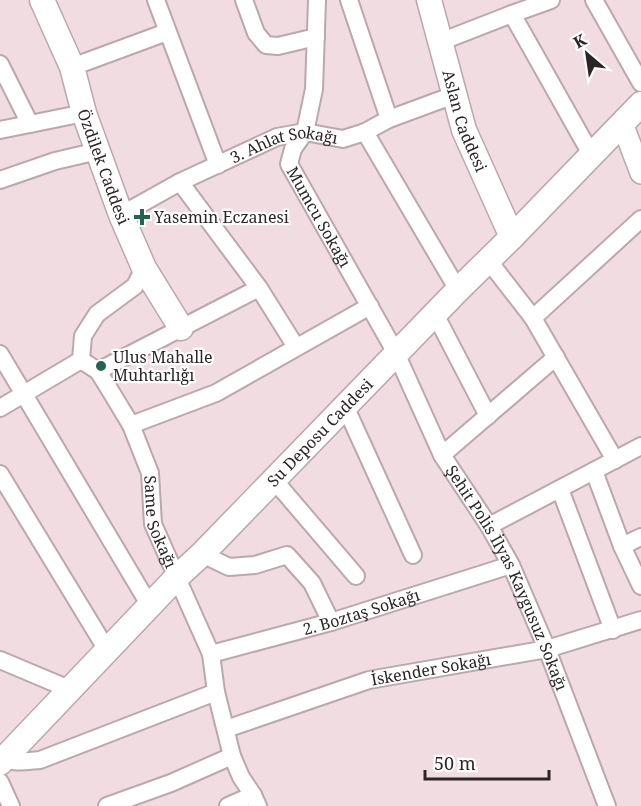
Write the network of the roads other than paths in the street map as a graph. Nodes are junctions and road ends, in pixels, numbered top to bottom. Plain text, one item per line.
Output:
1 (42, 0) edge
2 (156, 0) edge
3 (244, 0) edge
4 (317, 0) edge
5 (351, 0) edge
6 (429, 0) edge
7 (551, 0) edge
8 (594, 0) edge
9 (512, 14) junction
10 (167, 32) junction
11 (316, 37) junction
12 (440, 42) junction
13 (0, 64) edge
14 (72, 67) junction
15 (641, 83) edge
16 (454, 95) junction
17 (641, 104) edge
18 (84, 113) junction
19 (389, 119) junction
20 (622, 123) junction
21 (30, 124) junction
22 (0, 130) edge
23 (305, 132) junction
24 (365, 132) junction
25 (98, 151) junction
26 (591, 154) junction
27 (218, 165) junction
28 (641, 173) edge
29 (0, 180) edge
30 (180, 182) junction
31 (121, 215) junction
32 (641, 219) edge
33 (512, 237) junction
34 (488, 260) junction
35 (144, 268) junction
36 (259, 288) junction
37 (458, 290) junction
38 (370, 306) junction
39 (435, 314) junction
40 (533, 318) junction
41 (182, 328) junction
42 (296, 347) junction
43 (396, 353) junction
44 (0, 354) edge
45 (556, 357) junction
46 (81, 360) junction
47 (98, 371) junction
48 (22, 394) junction
49 (345, 406) junction
50 (0, 408) edge
51 (488, 416) junction
52 (130, 425) junction
53 (641, 446) edge
54 (442, 455) junction
55 (615, 460) junction
56 (594, 471) junction
57 (0, 474) edge
58 (274, 480) junction
59 (560, 489) junction
60 (6, 496) edge
61 (489, 526) junction
62 (641, 537) edge
63 (622, 546) junction
64 (202, 554) junction
65 (413, 555) dead end
66 (511, 565) junction
67 (356, 576) dead end
68 (177, 577) junction
69 (641, 586) edge
70 (150, 606) junction
71 (641, 620) edge
72 (332, 622) junction
73 (612, 630) junction
74 (547, 649) junction
75 (107, 650) junction
76 (211, 654) junction
77 (0, 660) edge
78 (69, 689) junction
79 (216, 692) junction
80 (226, 729) junction
81 (232, 756) junction
82 (1, 758) edge
83 (0, 782) edge
84 (256, 801) edge
85 (11, 806) edge
86 (107, 806) edge
87 (228, 806) edge
88 (607, 806) edge

1 - 14 main road, Özdilek Caddesi
2 - 10 street
3 - 11 street
4 - 11 street, Mumcu Sokağı
5 - 19 street
6 - 12 main road, Aslan Caddesi
7 - 9 street
8 - 15 street
9 - 12 street
9 - 26 street
10 - 14 street
10 - 27 street
11 - 23 street, Mumcu Sokağı
12 - 16 main road, Aslan Caddesi
13 - 21 street
14 - 18 main road, Özdilek Caddesi
16 - 19 street, 3. Ahlat Sokağı
16 - 33 main road, Aslan Caddesi
17 - 20 main road, Su Deposu Caddesi
18 - 21 street
18 - 25 main road, Özdilek Caddesi
19 - 24 street, 3. Ahlat Sokağı
20 - 26 main road, Su Deposu Caddesi
20 - 28 street
21 - 22 street
23 - 24 street, 3. Ahlat Sokağı
23 - 27 street, 3. Ahlat Sokağı
23 - 38 street, Mumcu Sokağı
24 - 37 street
25 - 29 street
25 - 31 main road, Özdilek Caddesi
26 - 33 main road, Su Deposu Caddesi
27 - 30 street, 3. Ahlat Sokağı
30 - 31 street, 3. Ahlat Sokağı
30 - 36 street
31 - 35 main road, Özdilek Caddesi
32 - 40 street
33 - 34 main road, Su Deposu Caddesi
34 - 37 main road, Su Deposu Caddesi
34 - 40 street
35 - 41 main road, Özdilek Caddesi
35 - 46 street
36 - 41 street
36 - 42 street
37 - 39 main road, Su Deposu Caddesi
38 - 42 street
38 - 43 street, Mumcu Sokağı
39 - 43 main road, Su Deposu Caddesi
39 - 51 street
40 - 45 street
41 - 47 street
42 - 52 street
43 - 49 main road, Su Deposu Caddesi
43 - 54 street, Şehit Polis İlyas Kaygusuz Sokağı
44 - 48 street
45 - 51 street
45 - 55 street
46 - 47 street, Same Sokağı
46 - 48 street
47 - 52 street, Same Sokağı
48 - 50 street
48 - 70 street
49 - 58 main road, Su Deposu Caddesi
49 - 65 street
51 - 54 street
52 - 68 street, Same Sokağı
53 - 55 street
54 - 61 street, Şehit Polis İlyas Kaygusuz Sokağı
55 - 56 street
56 - 59 street
56 - 63 street
57 - 60 street
58 - 64 main road, Su Deposu Caddesi
58 - 67 street
59 - 61 street
59 - 73 street
60 - 75 street
61 - 66 street, Şehit Polis İlyas Kaygusuz Sokağı
62 - 63 street
63 - 69 street
64 - 68 main road, Su Deposu Caddesi
64 - 72 street
66 - 72 street, 2. Boztaş Sokağı
66 - 74 street, Şehit Polis İlyas Kaygusuz Sokağı
68 - 70 main road, Su Deposu Caddesi
68 - 76 street, Same Sokağı
70 - 75 main road, Su Deposu Caddesi
71 - 73 street, İskender Sokağı
72 - 76 street, 2. Boztaş Sokağı
73 - 74 street, İskender Sokağı
74 - 80 street, İskender Sokağı
74 - 88 street, Şehit Polis İlyas Kaygusuz Sokağı
75 - 78 main road, Su Deposu Caddesi
76 - 79 street, Same Sokağı
77 - 78 street
78 - 82 main road, Su Deposu Caddesi
79 - 80 street, Same Sokağı
79 - 82 street
80 - 81 street, Same Sokağı
81 - 84 street, Same Sokağı
81 - 86 street
83 - 85 street
84 - 87 street

